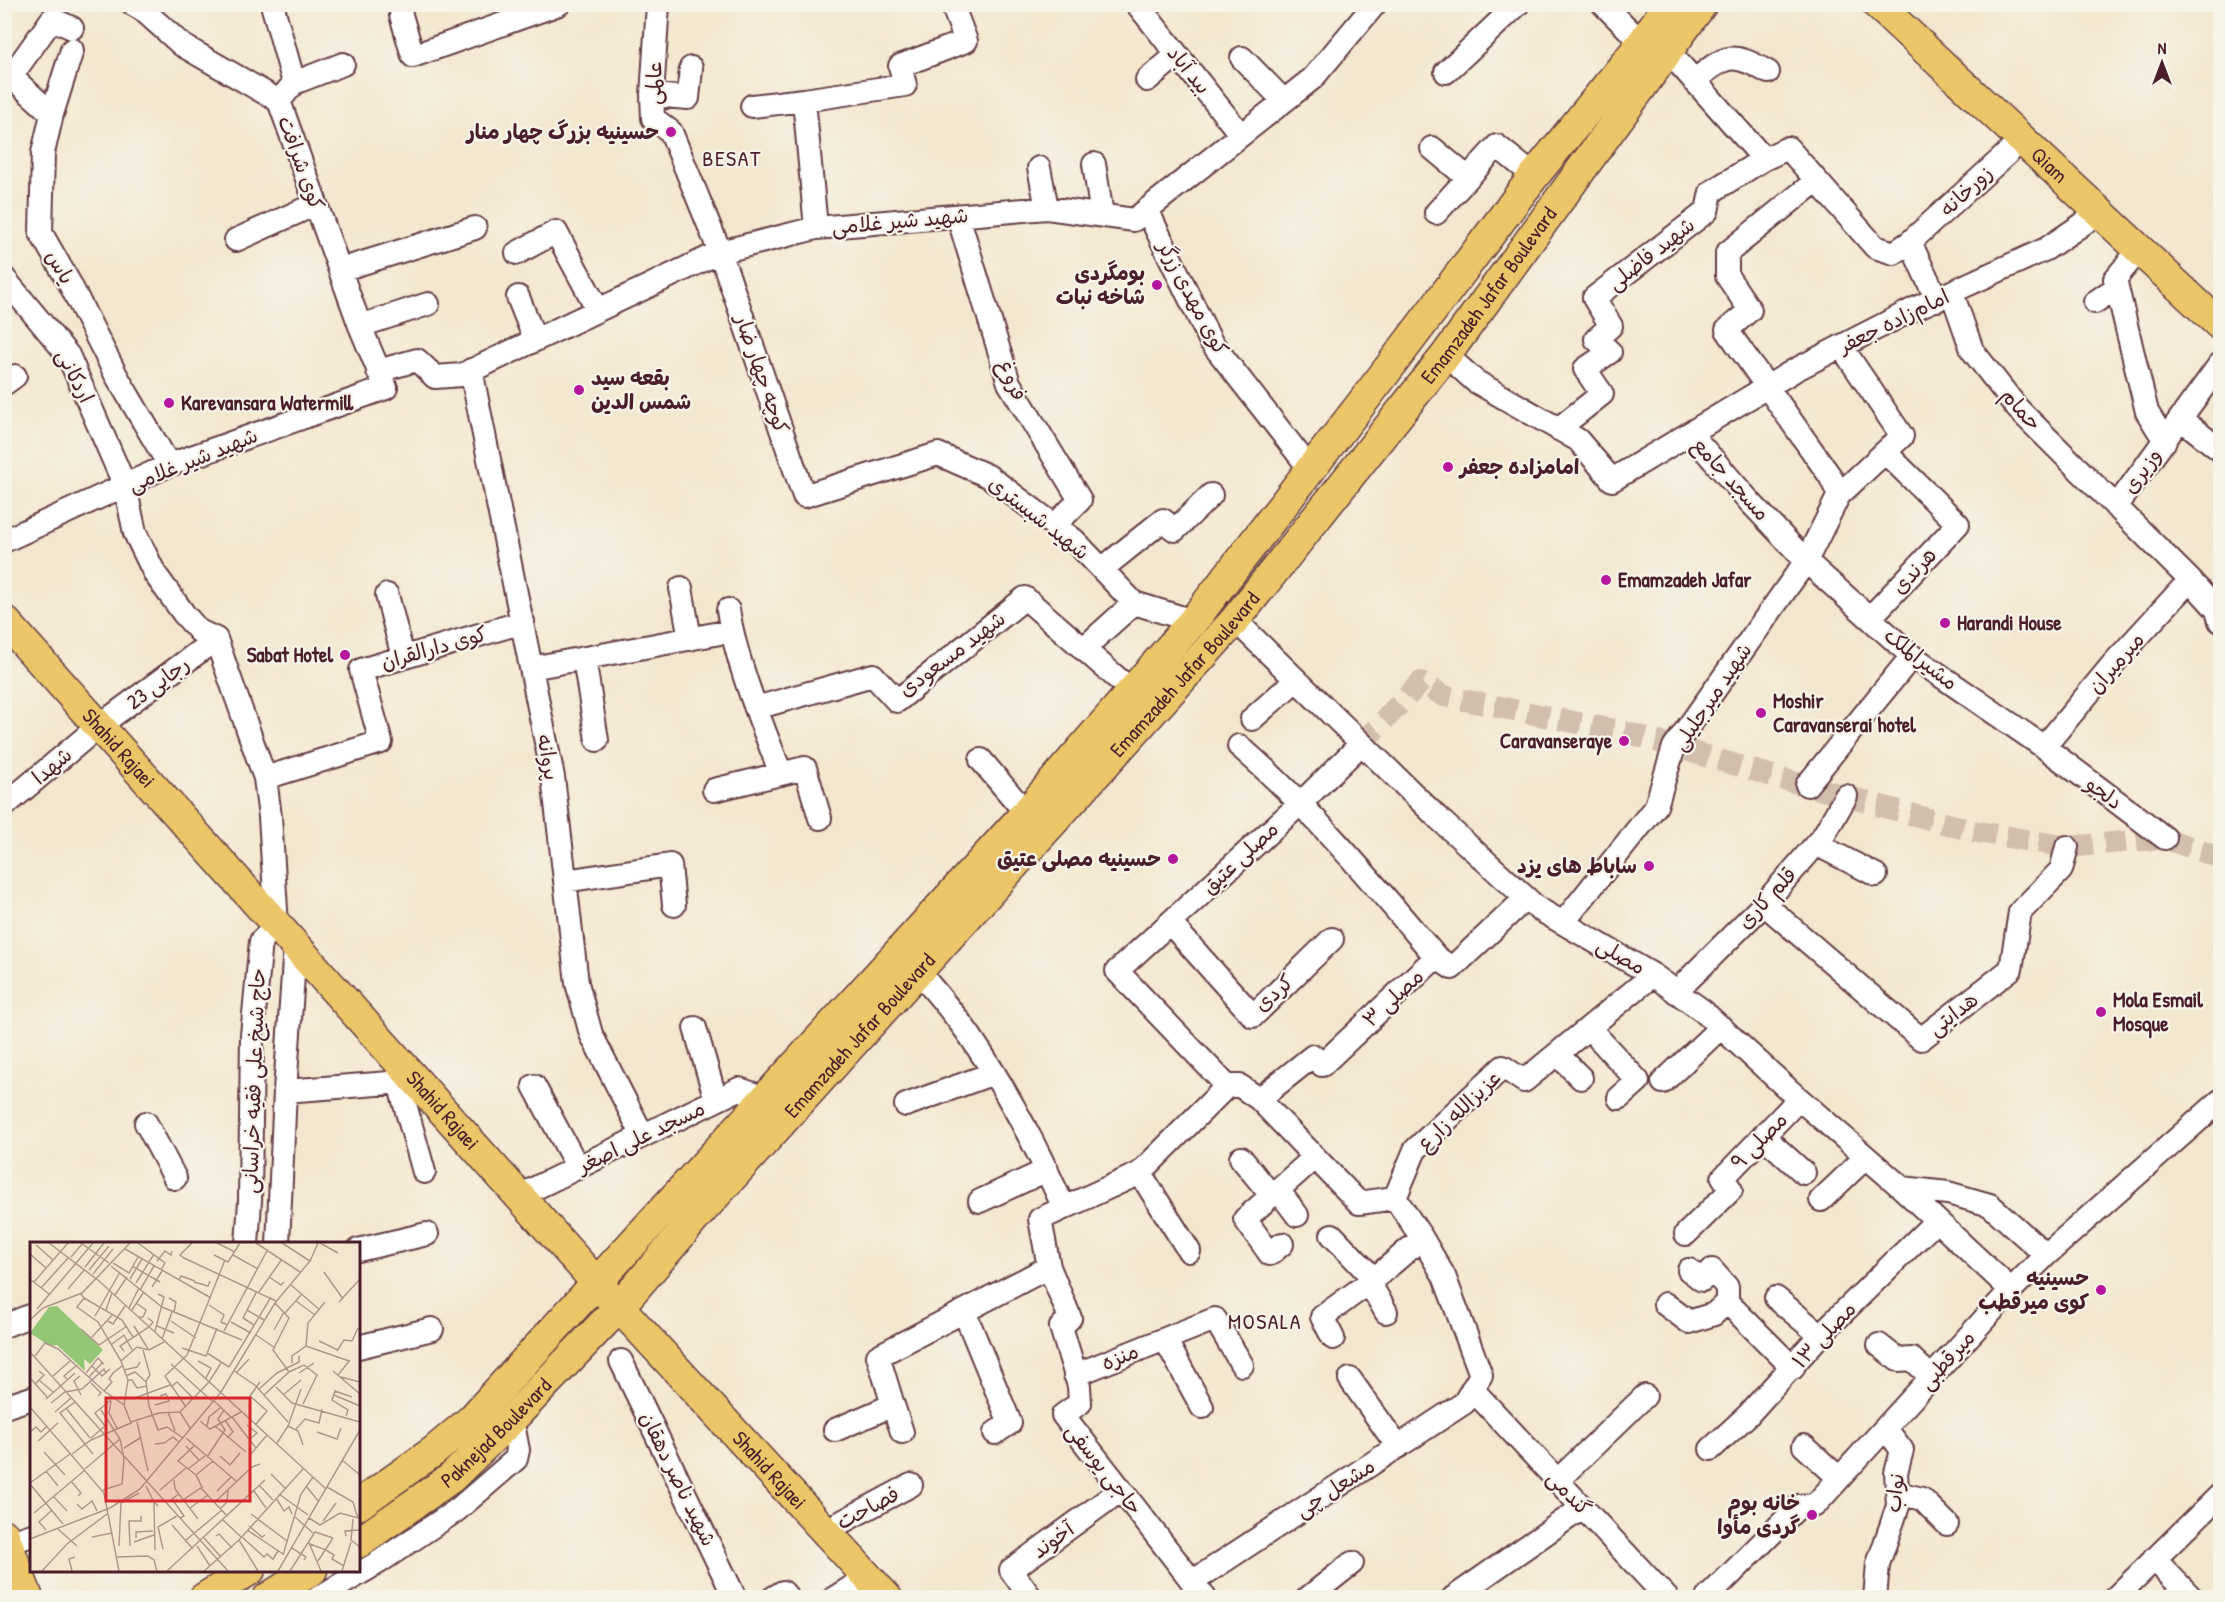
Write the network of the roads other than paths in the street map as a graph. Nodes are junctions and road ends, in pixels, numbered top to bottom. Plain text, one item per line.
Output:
1 (133, 4) edge
2 (272, 4) edge
3 (559, 4) edge
4 (658, 4) edge
5 (952, 4) edge
6 (1137, 4) edge
7 (1518, 4) edge
8 (1603, 4) edge
9 (1669, 4) edge
10 (1877, 5) edge
11 (1703, 6) edge
12 (1365, 8) edge
13 (400, 15) dead end
14 (72, 28) dead end
15 (1655, 47) junction
16 (72, 50) dead end
17 (1178, 55) junction
18 (1242, 58) dead end
19 (343, 64) dead end
20 (692, 68) dead end
21 (1446, 72) dead end
22 (1768, 72) dead end
23 (7, 76) edge
24 (1147, 80) dead end
25 (1694, 81) junction
26 (294, 83) junction
27 (652, 95) junction
28 (804, 100) junction
29 (279, 101) junction
30 (1284, 101) junction
31 (752, 106) dead end
32 (52, 114) junction
33 (1241, 135) junction
34 (2022, 140) junction
35 (1432, 148) dead end
36 (1764, 159) junction
37 (1094, 164) dead end
38 (1039, 168) dead end
39 (1534, 176) junction
40 (1468, 178) junction
41 (1816, 181) junction
42 (316, 204) junction
43 (1047, 208) junction
44 (1147, 210) junction
45 (1436, 213) dead end
46 (2099, 213) junction
47 (1102, 215) junction
48 (958, 216) junction
49 (475, 228) dead end
50 (816, 228) junction
51 (236, 240) dead end
52 (1910, 243) junction
53 (2139, 250) junction
54 (720, 252) junction
55 (517, 253) dead end
56 (340, 270) junction
57 (4, 278) edge
58 (2117, 287) junction
59 (1944, 296) junction
60 (518, 297) dead end
61 (2095, 302) dead end
62 (428, 304) dead end
63 (598, 310) junction
64 (2220, 325) edge
65 (360, 326) junction
66 (535, 340) junction
67 (1841, 346) junction
68 (1446, 355) junction
69 (2220, 364) edge
70 (471, 370) junction
71 (382, 380) junction
72 (1767, 387) junction
73 (2181, 418) junction
74 (1558, 429) junction
75 (1690, 433) junction
76 (2164, 441) junction
77 (2220, 450) edge
78 (1885, 452) junction
79 (169, 465) junction
80 (1310, 469) junction
81 (125, 486) junction
82 (1211, 495) dead end
83 (1839, 495) junction
84 (804, 496) joint
85 (2116, 507) junction
86 (1054, 526) junction
87 (4, 541) edge
88 (1806, 561) junction
89 (1102, 569) junction
90 (2190, 580) junction
91 (681, 588) dead end
92 (387, 595) dead end
93 (1134, 603) junction
94 (1870, 618) junction
95 (4, 620) edge
96 (1235, 620) junction
97 (1192, 621) junction
98 (2220, 621) edge
99 (523, 622) junction
100 (216, 639) junction
101 (690, 639) junction
102 (1083, 649) junction
103 (1912, 656) junction
104 (403, 657) junction
105 (584, 658) junction
106 (531, 668) junction
107 (1296, 680) junction
108 (1132, 691) junction
109 (756, 708) junction
110 (1252, 719) dead end
111 (99, 726) junction
112 (597, 740) dead end
113 (1361, 744) junction
114 (1239, 746) dead end
115 (2044, 747) junction
116 (981, 760) dead end
117 (1083, 769) junction
118 (781, 774) junction
119 (265, 778) junction
120 (1807, 785) dead end
121 (714, 790) dead end
122 (1846, 796) dead end
123 (1301, 803) junction
124 (4, 806) edge
125 (1026, 813) junction
126 (820, 818) dead end
127 (2165, 838) dead end
128 (1816, 844) junction
129 (2067, 847) dead end
130 (1876, 875) dead end
131 (565, 881) junction
132 (1526, 898) junction
133 (1764, 904) junction
134 (674, 905) dead end
135 (1170, 923) junction
136 (1563, 923) junction
137 (286, 936) junction
138 (1332, 939) dead end
139 (1437, 957) junction
140 (918, 971) junction
141 (1653, 975) junction
142 (1676, 992) junction
143 (1721, 1027) junction
144 (695, 1028) dead end
145 (1589, 1028) junction
146 (1557, 1054) junction
147 (994, 1073) junction
148 (1581, 1078) dead end
149 (408, 1082) junction
150 (1664, 1082) dead end
151 (534, 1086) dead end
152 (1227, 1086) junction
153 (285, 1091) junction
154 (765, 1098) junction
155 (1619, 1098) dead end
156 (1259, 1099) junction
157 (1799, 1099) junction
158 (716, 1100) junction
159 (2220, 1101) edge
160 (906, 1105) dead end
161 (146, 1123) dead end
162 (643, 1136) junction
163 (1763, 1136) junction
164 (1315, 1157) junction
165 (1866, 1157) junction
166 (1241, 1158) dead end
167 (578, 1168) junction
168 (1047, 1170) junction
169 (424, 1172) dead end
170 (1140, 1173) junction
171 (1804, 1173) dead end
172 (176, 1178) dead end
173 (1902, 1188) junction
174 (1275, 1192) junction
175 (519, 1196) junction
176 (1395, 1198) junction
177 (1821, 1200) dead end
178 (980, 1201) dead end
179 (1064, 1208) junction
180 (1297, 1215) dead end
181 (1936, 1221) junction
182 (649, 1224) junction
183 (427, 1234) dead end
184 (1686, 1234) dead end
185 (1332, 1235) dead end
186 (1422, 1238) junction
187 (247, 1242) edge
188 (278, 1242) edge
189 (1282, 1244) dead end
190 (566, 1249) junction
191 (626, 1249) junction
192 (360, 1250) edge
193 (1189, 1251) dead end
194 (664, 1252) junction
195 (2046, 1256) junction
196 (1049, 1266) junction
197 (1689, 1270) dead end
198 (1371, 1281) junction
199 (596, 1282) junction
200 (2011, 1290) junction
201 (1776, 1298) dead end
202 (1727, 1302) junction
203 (1665, 1304) dead end
204 (619, 1306) junction
205 (572, 1308) junction
206 (964, 1311) junction
207 (1386, 1312) dead end
208 (30, 1316) edge
209 (4, 1326) edge
210 (432, 1329) dead end
211 (1821, 1335) junction
212 (1333, 1338) dead end
213 (1165, 1339) junction
214 (654, 1344) junction
215 (1879, 1345) dead end
216 (360, 1347) edge
217 (577, 1352) junction
218 (621, 1361) dead end
219 (1242, 1365) dead end
220 (1793, 1368) junction
221 (1076, 1375) junction
222 (1931, 1377) junction
223 (1350, 1379) dead end
224 (1476, 1382) junction
225 (1645, 1396) dead end
226 (30, 1399) edge
227 (893, 1405) junction
228 (4, 1407) edge
229 (1202, 1407) dead end
230 (512, 1419) junction
231 (1886, 1429) junction
232 (835, 1430) dead end
233 (902, 1432) dead end
234 (995, 1433) dead end
235 (1804, 1446) dead end
236 (1398, 1447) junction
237 (1711, 1449) dead end
238 (1839, 1478) junction
239 (1557, 1481) junction
240 (911, 1485) dead end
241 (1121, 1490) junction
242 (1898, 1492) junction
243 (2220, 1496) edge
244 (360, 1503) edge
245 (1582, 1508) junction
246 (1947, 1524) dead end
247 (825, 1531) junction
248 (360, 1542) edge
249 (2154, 1559) junction
250 (10, 1561) edge
251 (1352, 1563) dead end
252 (247, 1572) edge
253 (309, 1572) edge
254 (877, 1588) edge
255 (1199, 1590) edge
256 (28, 1598) edge
257 (204, 1598) edge
258 (268, 1598) edge
259 (318, 1598) edge
260 (735, 1598) edge
261 (773, 1598) edge
262 (788, 1598) edge
263 (834, 1598) edge
264 (1031, 1598) edge
265 (1308, 1598) edge
266 (1453, 1598) edge
267 (1667, 1598) edge
268 (1707, 1598) edge
269 (1875, 1598) edge
270 (2115, 1598) edge
271 (2192, 1598) edge

1 - 29 street, کوی شرافت
2 - 26 street
3 - 13 street
4 - 27 street, عالمی
5 - 28 street
6 - 17 street, بید آباد
7 - 21 street
8 - 15 street
9 - 15 main road, Emamzadeh Jafar Boulevard
10 - 34 main road, Qiam
11 - 15 main road, Emamzadeh Jafar Boulevard
12 - 30 street, شهید شیر غلامی
14 - 23 street
15 - 25 street
15 - 39 main road, Emamzadeh Jafar Boulevard
15 - 68 main road, Emamzadeh Jafar Boulevard
16 - 32 street, یاس
17 - 24 street
17 - 33 street, بید آباد
18 - 30 street
19 - 26 street
20 - 27 street
22 - 25 street
23 - 32 street
25 - 36 street
26 - 29 street
27 - 54 street, عالمی
28 - 31 street
28 - 50 street
29 - 42 street, کوی شرافت
30 - 33 street, شهید شیر غلامی
32 - 79 street, یاس
33 - 44 street, شهید شیر غلامی
34 - 46 main road, Qiam
34 - 52 street, زورخانه
35 - 40 street
36 - 41 street
36 - 74 street, شهید فاضلی
37 - 47 street
38 - 43 street
39 - 40 street
39 - 80 main road, Emamzadeh Jafar Boulevard
40 - 45 street
41 - 52 street
41 - 72 street
42 - 51 street
42 - 56 street, کوی شرافت
43 - 47 street, شهید شیر غلامی
43 - 48 street, شهید شیر غلامی
44 - 47 street, شهید شیر غلامی
44 - 80 street, کوی مهدی زرگر
46 - 53 main road, Qiam
46 - 59 street, امام‌زاده جعفر
48 - 50 street, شهید شیر غلامی
48 - 86 street, فروغ
49 - 56 street
50 - 54 street, شهید شیر غلامی
52 - 59 street, حمام
53 - 58 street
53 - 64 main road, Qiam
54 - 63 street, شهید شیر غلامی
54 - 84 street, کوچه چهار ضار
55 - 63 street
56 - 65 street, کوی شرافت
57 - 81 street, اردکانی
58 - 61 street
58 - 76 street, وزیری
59 - 67 street, امام‌زاده جعفر
59 - 85 street, حمام
60 - 66 street
62 - 65 street
63 - 66 street, شهید شیر غلامی
65 - 71 street, کوی شرافت
66 - 70 street, شهید شیر غلامی
67 - 72 street, امام‌زاده جعفر
67 - 78 street
68 - 74 street, مسجد جامع
68 - 96 main road, Emamzadeh Jafar Boulevard
69 - 73 street
70 - 71 street, شهید شیر غلامی
70 - 99 street, پروانه
71 - 79 street, شهید شیر غلامی
72 - 75 street, امام‌زاده جعفر
72 - 83 street
73 - 76 street
73 - 77 street
74 - 75 street, مسجد جامع
75 - 88 street, مسجد جامع
76 - 85 street, وزیری
78 - 83 street
78 - 94 street, هرندی
79 - 81 street, شهید شیر غلامی
80 - 97 main road, Emamzadeh Jafar Boulevard
81 - 87 street, شهید شیر غلامی
81 - 100 street, اردکانی
82 - 89 street
83 - 88 street, شهید میرجلیلی
84 - 86 street, شهید شبستری
85 - 90 street, وزیری
86 - 89 street, شهید شبستری
88 - 94 street, مشیرالملک
88 - 136 street, شهید میرجلیلی
89 - 93 street, شهید شبستری
90 - 98 street, وزیری
90 - 115 street, میرمیران
91 - 101 street
92 - 104 street
93 - 97 street, شهید شبستری
93 - 102 street
94 - 103 street, مشیرالملک
95 - 111 main road, Shahid Rajaei
96 - 107 street, مصلی
96 - 117 main road, Emamzadeh Jafar Boulevard
97 - 108 main road, Emamzadeh Jafar Boulevard
99 - 104 street, کوی دارالقران
99 - 106 street, پروانه
100 - 111 street, رجایی 23
100 - 119 street
101 - 105 street
101 - 109 street
102 - 108 street, شهید مسعودی
102 - 109 street, شهید مسعودی
103 - 115 street, مشیرالملک
103 - 120 street
104 - 119 street, کوی دارالقران
105 - 106 street
105 - 112 street
106 - 131 street, پروانه
107 - 110 street
107 - 113 street, مصلی
108 - 117 main road, Emamzadeh Jafar Boulevard
109 - 118 street
111 - 124 street, شهدا
111 - 137 main road, Shahid Rajaei
113 - 123 street, مصلی عتیق
113 - 132 street, مصلی
114 - 123 street
115 - 127 street, دلجو
116 - 125 street
117 - 125 main road, Emamzadeh Jafar Boulevard
117 - 140 main road, Emamzadeh Jafar Boulevard
118 - 121 street
118 - 126 street
119 - 137 street
122 - 128 street, قلم کاری
123 - 135 street, مصلی عتیق
123 - 139 street
125 - 154 main road, Emamzadeh Jafar Boulevard
128 - 130 street
128 - 133 street, قلم کاری
129 - 133 street, هدایتی
131 - 134 street
131 - 162 street, پروانه
132 - 136 street, مصلی
132 - 139 street, مصلی ۳
133 - 142 street, قلم کاری
135 - 138 street, کردی
135 - 152 street, مصلی عتیق
136 - 141 street, مصلی
137 - 149 main road, Shahid Rajaei
137 - 153 street, حاج شیخ علی فقیه خراسانی
137 - 187 street, حاج شیخ علی فقیه خراسانی
139 - 156 street, مصلی ۳
140 - 147 street
140 - 194 main road, Emamzadeh Jafar Boulevard
141 - 142 street, مصلی
141 - 145 street, عزیزالله زارع
142 - 143 street, مصلی
143 - 150 street
143 - 157 street, مصلی
144 - 158 street
145 - 146 street, عزیزالله زارع
145 - 155 street
146 - 148 street
146 - 176 street, عزیزالله زارع
147 - 160 street
147 - 168 street
149 - 153 street
149 - 169 street
149 - 175 main road, Shahid Rajaei
151 - 167 street
152 - 156 street
152 - 170 street, حاجی یوسفی
153 - 188 street, حاج شیخ علی فقیه خراسانی
154 - 158 street, مسجد علی اصغر
154 - 182 main road, Emamzadeh Jafar Boulevard
156 - 164 street
157 - 163 street, مصلی ۹
157 - 165 street, مصلی
158 - 162 street, مسجد علی اصغر
159 - 195 street, میرقطبی
161 - 172 street
162 - 167 street, مسجد علی اصغر
163 - 171 street
163 - 184 street, مصلی ۹
164 - 174 street
164 - 176 street
165 - 173 street, مصلی
165 - 177 street
166 - 174 street
167 - 175 street, مسجد علی اصغر
168 - 178 street
168 - 179 street
170 - 179 street, حاجی یوسفی
170 - 193 street
173 - 181 street, مصلی
173 - 195 street
174 - 180 street
174 - 189 street
175 - 190 main road, Shahid Rajaei
176 - 186 street, گندمی
179 - 196 street, حاجی یوسفی
181 - 200 street, مصلی
181 - 211 street, مصلی ۱۳
182 - 191 main road, Emamzadeh Jafar Boulevard
182 - 194 main road
183 - 192 street
185 - 198 street
186 - 198 street
186 - 224 street, گندمی
190 - 191 main road
190 - 199 main road, Shahid Rajaei
190 - 205 main road
191 - 199 main road, Emamzadeh Jafar Boulevard
194 - 204 main road, Emamzadeh Jafar Boulevard
194 - 214 main road
195 - 200 street, میرقطبی
196 - 206 street
196 - 221 street, حاجی یوسفی
197 - 202 street
198 - 207 street
198 - 212 street
199 - 204 main road, Shahid Rajaei
199 - 205 main road, Paknejad Boulevard
200 - 222 street, میرقطبی
201 - 211 street
202 - 203 street
202 - 220 street
204 - 214 main road, Shahid Rajaei
204 - 217 main road, Paknejad Boulevard
205 - 244 main road, Paknejad Boulevard
206 - 227 street
206 - 234 street
208 - 209 street
210 - 216 street
211 - 220 street, مصلی ۱۳
213 - 219 street, منزه
213 - 221 street, منزه
213 - 229 street
214 - 217 main road
214 - 247 main road, Shahid Rajaei
215 - 222 street
217 - 230 main road, Paknejad Boulevard
218 - 260 street, شهید ناصر دهقان
220 - 237 street, مصلی ۱۳
221 - 241 street, حاجی یوسفی
222 - 231 street, میرقطبی
223 - 236 street
224 - 236 street, مشعل چی
224 - 239 street, گندمی
225 - 239 street
226 - 228 street
227 - 232 street
227 - 233 street
230 - 248 main road, Paknejad Boulevard
230 - 259 street
231 - 238 street, میرقطبی
231 - 242 street, نواب
235 - 238 street
236 - 255 street, مشعل چی
238 - 268 street, میرقطبی
239 - 245 street, گندمی
240 - 247 street, فصاحت
241 - 255 street, حاجی یوسفی
241 - 264 street, آخوند
242 - 246 street
242 - 269 street, نواب
243 - 249 street
245 - 266 street
245 - 267 street, گندمی
247 - 254 main road, Shahid Rajaei
249 - 270 street
249 - 271 street
250 - 256 main road
251 - 265 street
252 - 257 main road
253 - 258 main road
254 - 263 street
261 - 262 street

